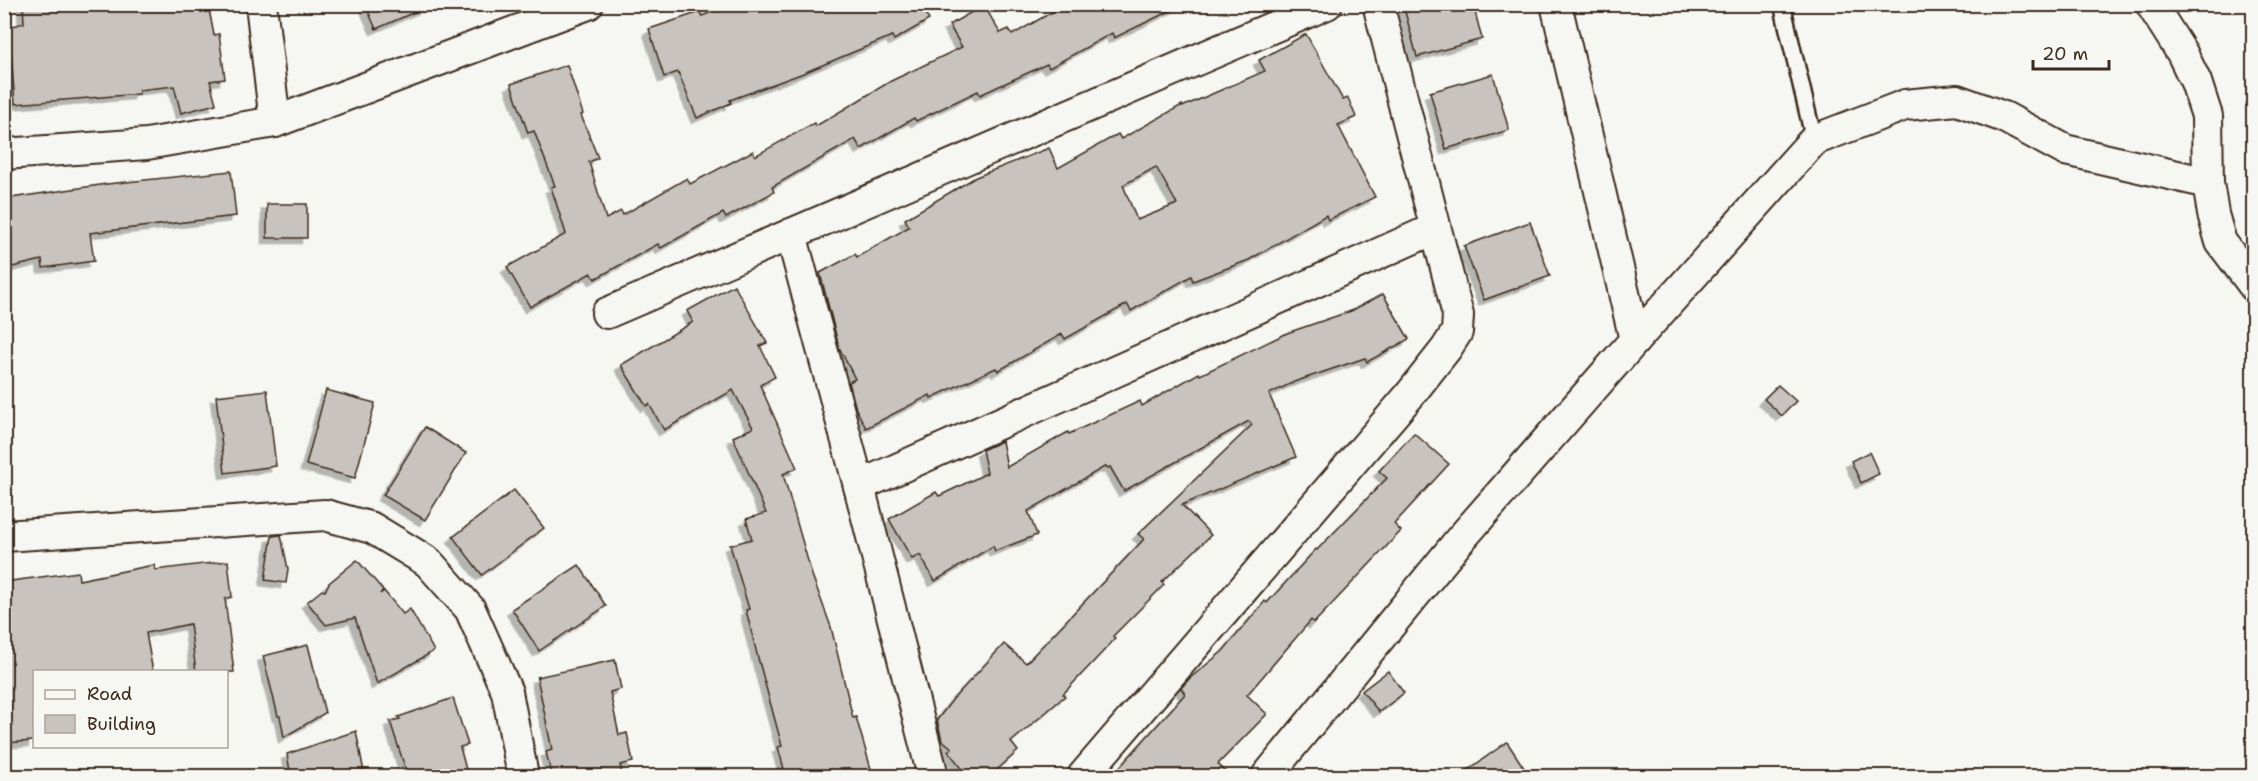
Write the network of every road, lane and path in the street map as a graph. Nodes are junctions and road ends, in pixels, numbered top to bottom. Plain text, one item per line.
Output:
1 (261, 4) edge
2 (588, 4) edge
3 (1328, 4) edge
4 (1378, 4) edge
5 (1556, 4) edge
6 (1782, 4) edge
7 (2151, 4) edge
8 (275, 122) junction
9 (1814, 140) junction
10 (4, 154) edge
11 (2208, 183) junction
12 (1434, 229) junction
13 (792, 234) junction
14 (2253, 286) edge
15 (607, 313) dead end
16 (1635, 340) junction
17 (859, 486) junction
18 (4, 536) edge
19 (524, 777) edge
20 (933, 777) edge
21 (1083, 777) edge
22 (1267, 777) edge

1 - 8 street
2 - 8 street
3 - 13 street
4 - 12 street
5 - 16 street
6 - 9 lane
7 - 11 street
8 - 10 street
9 - 11 street
9 - 16 street
11 - 14 street
12 - 17 street
12 - 21 street
13 - 15 street
13 - 17 street
16 - 22 street
17 - 20 street
18 - 19 street

